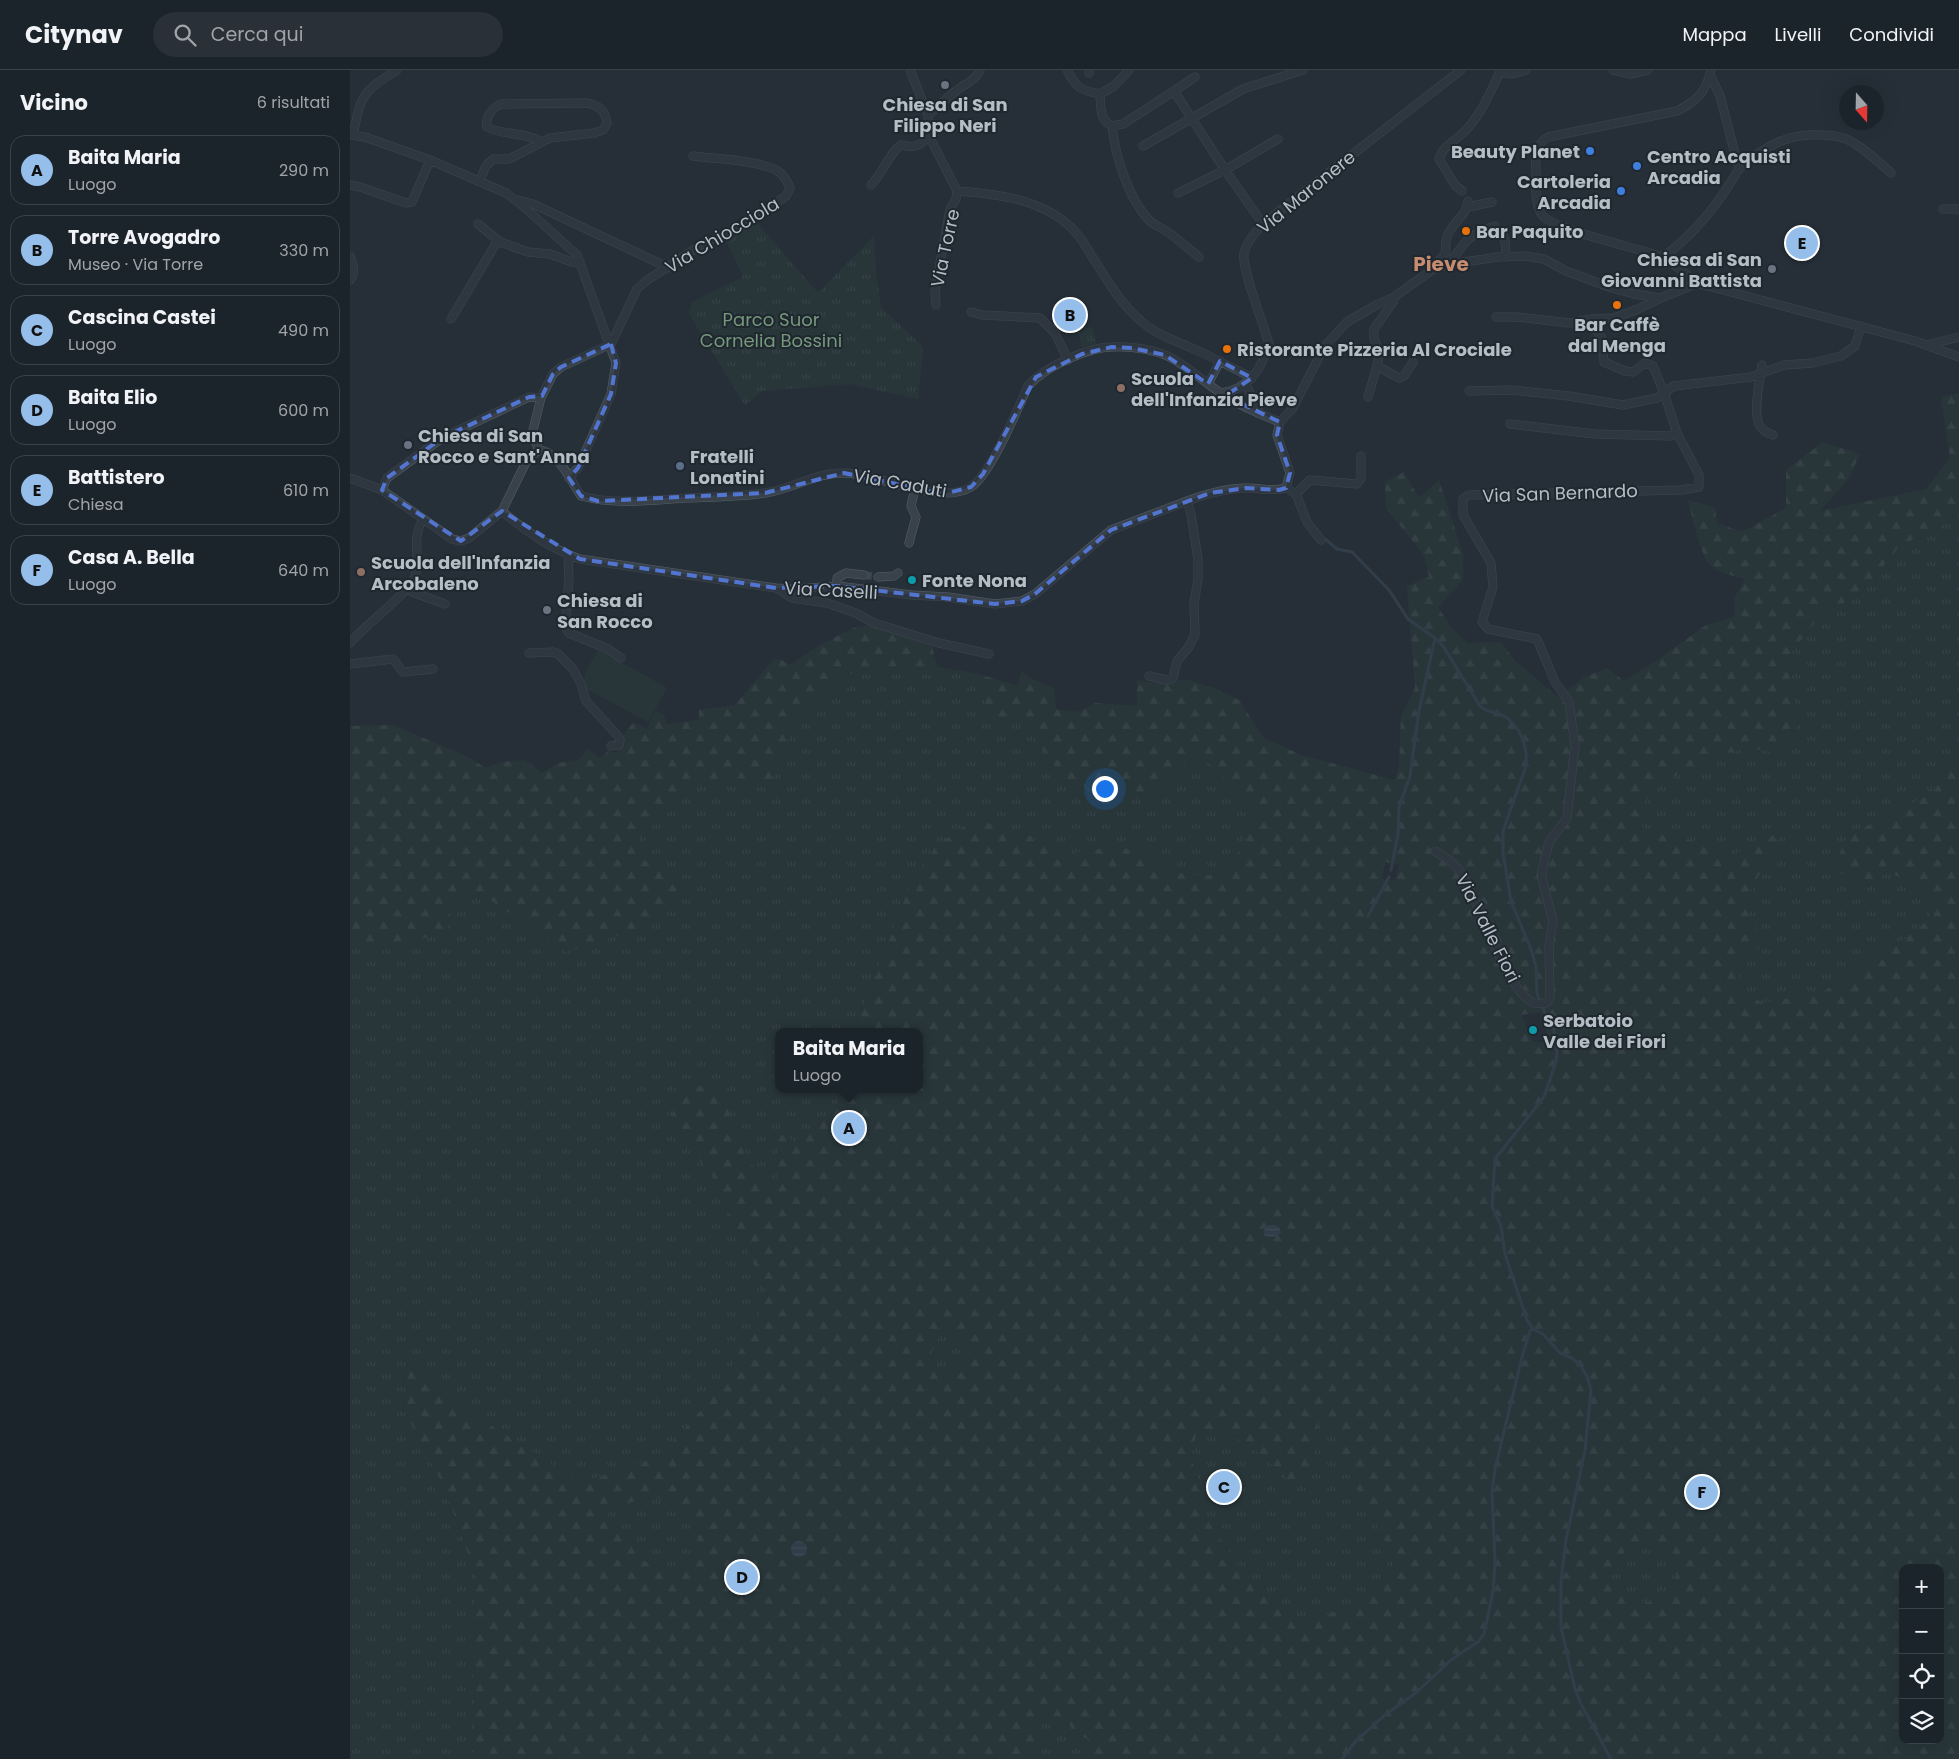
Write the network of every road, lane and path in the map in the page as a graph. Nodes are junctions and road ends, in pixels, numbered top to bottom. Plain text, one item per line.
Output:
1 (397, 70) edge
2 (910, 70) edge
3 (980, 70) edge
4 (1067, 70) edge
5 (1129, 70) edge
6 (1303, 70) edge
7 (1461, 70) edge
8 (1526, 70) edge
9 (1613, 70) edge
10 (1648, 70) edge
11 (1500, 71) edge
12 (1711, 72) edge
13 (1195, 77) dead end
14 (1174, 91) junction
15 (1100, 94) junction
16 (928, 115) junction
17 (1192, 118) junction
18 (1112, 126) junction
19 (352, 135) edge
20 (928, 136) junction
21 (1278, 139) dead end
22 (542, 142) junction
23 (1143, 146) dead end
24 (693, 156) dead end
25 (430, 160) junction
26 (1740, 169) junction
27 (1225, 170) junction
28 (1891, 173) dead end
29 (480, 182) junction
30 (350, 185) edge
31 (871, 185) dead end
32 (957, 191) junction
33 (1462, 191) dead end
34 (1178, 193) dead end
35 (511, 197) junction
36 (1492, 202) dead end
37 (1943, 208) dead end
38 (1959, 208) edge
39 (478, 224) dead end
40 (1263, 224) junction
41 (1495, 226) dead end
42 (1485, 229) junction
43 (500, 242) junction
44 (350, 256) edge
45 (1199, 257) dead end
46 (1663, 257) junction
47 (1506, 258) junction
48 (580, 262) junction
49 (1450, 264) junction
50 (667, 268) junction
51 (1432, 270) junction
52 (350, 280) edge
53 (1697, 283) junction
54 (1394, 297) junction
55 (1661, 298) junction
56 (936, 305) dead end
57 (971, 312) dead end
58 (1496, 317) dead end
59 (451, 319) dead end
60 (1592, 319) junction
61 (1861, 326) junction
62 (1959, 336) edge
63 (610, 344) junction
64 (1926, 345) junction
65 (1959, 357) edge
66 (1068, 360) junction
67 (1220, 361) junction
68 (1413, 362) dead end
69 (1377, 366) junction
70 (1761, 369) junction
71 (1252, 378) junction
72 (1208, 384) junction
73 (1246, 385) junction
74 (1469, 391) dead end
75 (1221, 393) junction
76 (1664, 393) junction
77 (1368, 397) dead end
78 (542, 398) junction
79 (1260, 414) junction
80 (1280, 422) junction
81 (1510, 424) dead end
82 (1678, 433) junction
83 (1773, 435) dead end
84 (538, 450) junction
85 (1361, 456) dead end
86 (350, 478) edge
87 (569, 478) junction
88 (915, 488) junction
89 (1286, 488) junction
90 (382, 490) junction
91 (1296, 494) junction
92 (1187, 501) junction
93 (502, 510) junction
94 (423, 519) junction
95 (1321, 540) dead end
96 (909, 542) dead end
97 (568, 555) junction
98 (898, 573) dead end
99 (864, 575) tunnel mouth
100 (878, 577) tunnel mouth
101 (838, 586) junction
102 (407, 588) junction
103 (776, 588) junction
104 (445, 604) dead end
105 (350, 643) edge
106 (529, 653) dead end
107 (989, 654) dead end
108 (621, 658) dead end
109 (350, 664) edge
110 (434, 669) dead end
111 (1149, 676) dead end
112 (1562, 692) joint
113 (610, 746) dead end
114 (1435, 850) dead end

1 - 19 street
2 - 16 street
3 - 16 street
4 - 15 street
5 - 15 street
6 - 17 street
7 - 40 street, Via Maronere
8 - 11 street
9 - 10 street
11 - 33 street
12 - 26 street
12 - 46 street
13 - 14 street
14 - 17 street
14 - 18 street
15 - 18 street
16 - 20 street
17 - 23 street
17 - 27 street
18 - 45 street
19 - 25 street
20 - 31 street
20 - 32 street
21 - 27 street
22 - 22 street
22 - 29 street
24 - 50 street, Via Chiocciola
25 - 29 street
25 - 30 street
26 - 28 street
26 - 46 street
27 - 34 street
27 - 40 street
29 - 35 street
32 - 56 street, Via Torre
32 - 67 street
35 - 48 street
35 - 50 street
36 - 51 street
37 - 38 street
39 - 43 street
40 - 71 street, Via Maronere
41 - 42 street
42 - 47 street
42 - 49 street
43 - 48 street
43 - 59 street
44 - 52 street
46 - 53 street
47 - 49 street
47 - 55 street
48 - 63 street
49 - 51 street
50 - 63 street, Via Chiocciola
51 - 54 street
53 - 55 street
53 - 61 street
54 - 69 street
54 - 80 street
55 - 60 street
57 - 66 street
58 - 60 street
60 - 76 street, Via San Bernardo
61 - 64 street
61 - 70 street
62 - 64 street
63 - 78 street
63 - 87 street
64 - 65 street
66 - 72 street, Via Caduti
66 - 88 street, Via Caduti
67 - 71 street
67 - 72 street
68 - 69 street
69 - 77 street
70 - 76 street
70 - 83 street
71 - 73 street, Via Maronere
72 - 75 street, Via Caduti
73 - 75 street
73 - 79 street
74 - 76 street
75 - 79 street, Via Caduti
76 - 82 street, Via San Bernardo
78 - 84 street
78 - 90 street
79 - 80 street, Via Caduti
80 - 89 street
81 - 82 street
82 - 112 street, Via San Bernardo
84 - 87 street, Via Caduti
84 - 93 street
85 - 91 street
86 - 90 street
87 - 88 street, Via Caduti
88 - 96 street
89 - 91 street
89 - 92 street, Via Caselli
90 - 94 street
91 - 95 street
92 - 101 street, Via Caselli
92 - 111 street
93 - 94 street
93 - 97 street, Via Caselli
94 - 102 street
97 - 103 street, Via Caselli
97 - 108 street
98 - 100 street
99 - 101 street
101 - 103 street, Via Caselli
102 - 104 street
102 - 105 street
103 - 107 street
106 - 113 street
109 - 110 street
112 - 114 street, Via Valle Fiori

